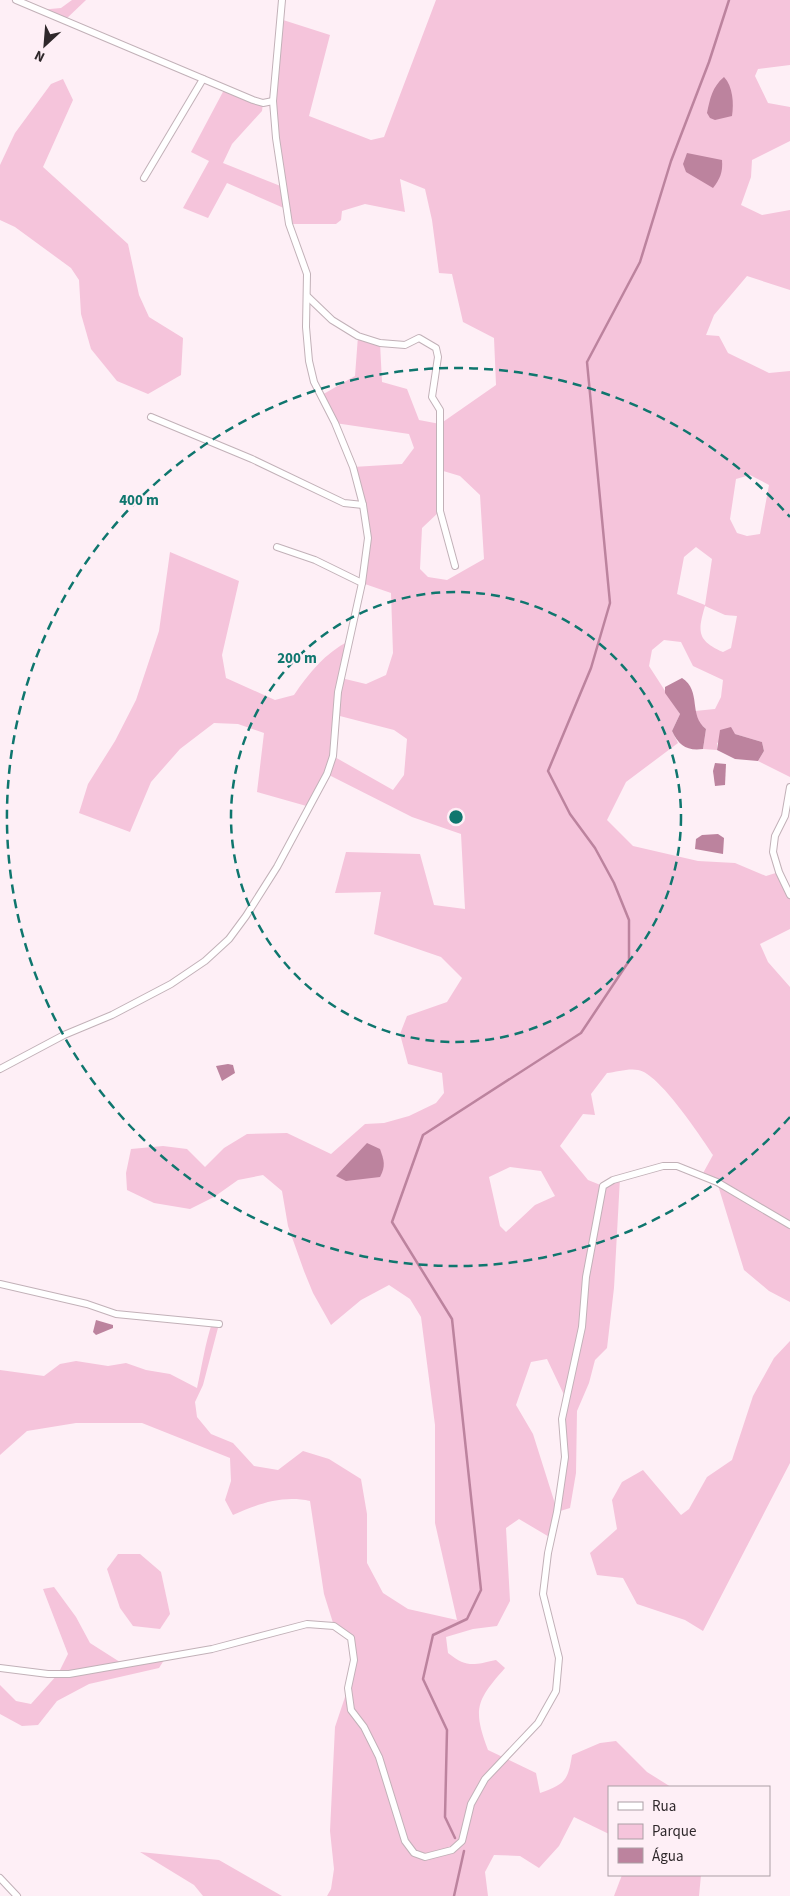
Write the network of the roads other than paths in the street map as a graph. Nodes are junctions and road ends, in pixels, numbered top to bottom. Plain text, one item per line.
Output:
1 (16, 0) edge
2 (282, 0) edge
3 (203, 79) junction
4 (273, 101) junction
5 (144, 178) dead end
6 (308, 297) junction
7 (151, 417) dead end
8 (363, 506) junction
9 (277, 547) dead end
10 (455, 566) dead end
11 (362, 583) junction
12 (790, 787) edge
13 (790, 895) edge
14 (0, 1069) edge
15 (790, 1225) edge
16 (0, 1284) edge
17 (219, 1324) dead end
18 (0, 1668) edge
19 (0, 1878) edge
20 (17, 1896) edge

1 - 3 street
2 - 4 street
3 - 4 street
3 - 5 street
4 - 6 street
6 - 8 street
6 - 10 street
7 - 8 street
8 - 11 street
9 - 11 street
11 - 14 street
12 - 13 street
15 - 18 street
16 - 17 street
19 - 20 street

